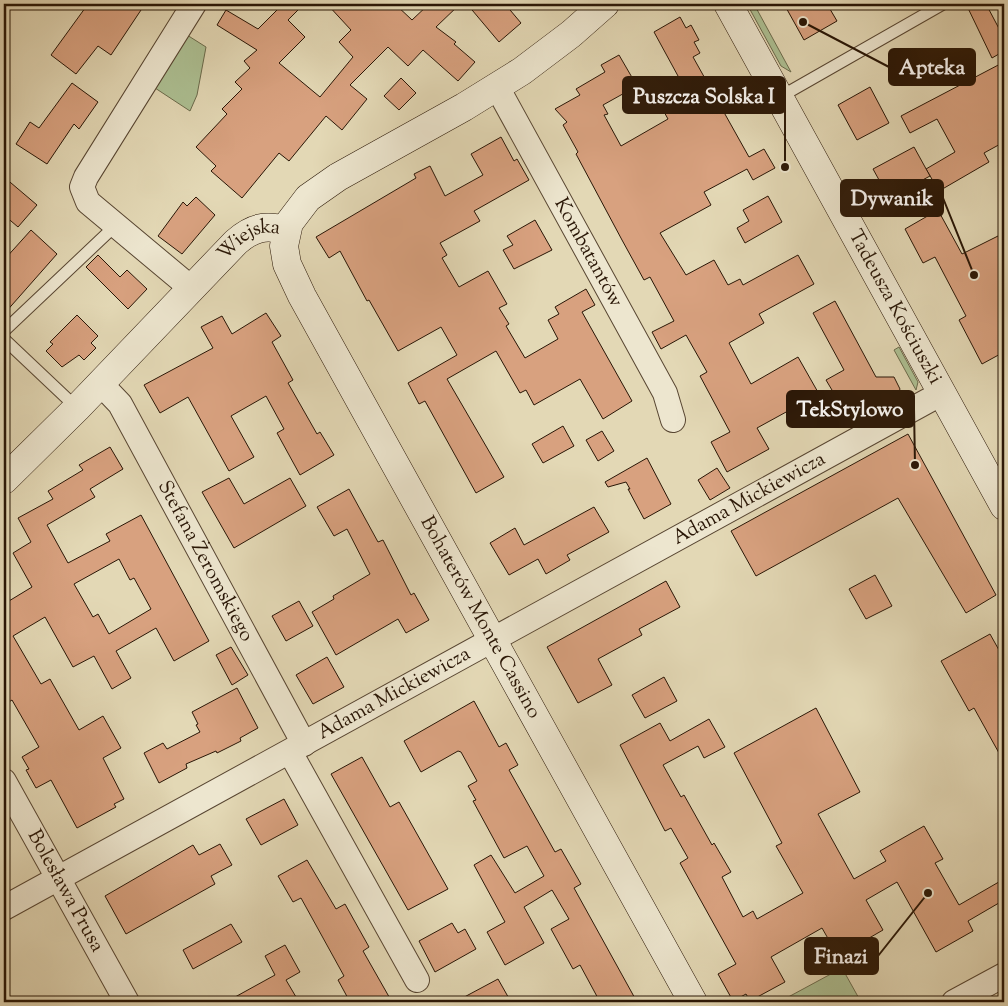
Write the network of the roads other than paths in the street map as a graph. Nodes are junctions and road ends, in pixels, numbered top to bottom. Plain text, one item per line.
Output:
1 (194, 4) edge
2 (604, 4) edge
3 (728, 4) edge
4 (943, 4) edge
5 (497, 87) junction
6 (780, 97) junction
7 (116, 225) junction
8 (286, 230) junction
9 (191, 288) junction
10 (4, 331) edge
11 (4, 339) edge
12 (100, 383) junction
13 (942, 393) junction
14 (76, 408) junction
15 (673, 420) dead end
16 (4, 480) edge
17 (1004, 506) edge
18 (493, 640) junction
19 (297, 748) junction
20 (4, 781) edge
21 (59, 878) junction
22 (4, 908) edge
23 (1004, 975) edge
24 (417, 980) dead end
25 (127, 1002) edge
26 (693, 1002) edge
27 (954, 1002) edge

1 - 7 street
2 - 5 street, Wiejska
3 - 6 street, Tadeusza Kościuszki
4 - 6 lane
5 - 8 street, Wiejska
5 - 15 street, Kombatantów
6 - 13 street, Tadeusza Kościuszki
7 - 9 street
7 - 10 lane
8 - 9 street, Wiejska
8 - 18 street, Bohaterów Monte Cassino
9 - 12 street, Wiejska
11 - 14 lane
12 - 14 street, Wiejska
12 - 19 street, Stefana Żeromskiego
13 - 17 street, Tadeusza Kościuszki
13 - 18 street, Adama Mickiewicza
14 - 16 street, Wiejska
18 - 19 street, Adama Mickiewicza
18 - 26 street, Bohaterów Monte Cassino
19 - 21 street, Adama Mickiewicza
19 - 24 street, Stefana Żeromskiego
20 - 21 street, Bolesława Prusa
21 - 22 street, Adama Mickiewicza
21 - 25 street, Bolesława Prusa
23 - 27 street

